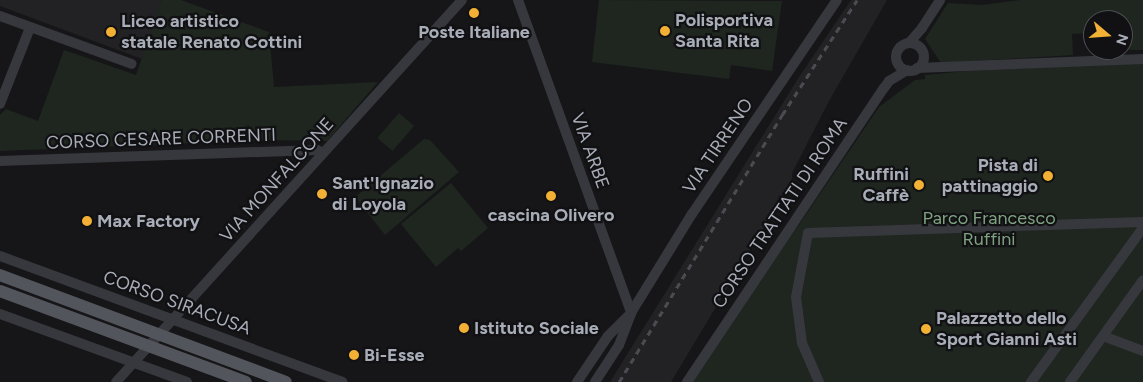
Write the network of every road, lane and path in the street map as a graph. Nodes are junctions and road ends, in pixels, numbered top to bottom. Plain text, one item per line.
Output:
1 (462, 0) edge
2 (518, 0) edge
3 (837, 0) edge
4 (940, 0) edge
5 (0, 16) edge
6 (30, 28) junction
7 (922, 28) junction
8 (909, 43) junction
9 (922, 51) junction
10 (897, 58) junction
11 (1143, 59) edge
12 (132, 64) dead end
13 (912, 69) junction
14 (943, 69) junction
15 (889, 81) junction
16 (0, 104) edge
17 (323, 153) junction
18 (0, 161) edge
19 (1143, 222) edge
20 (1143, 228) edge
21 (0, 256) edge
22 (0, 275) edge
23 (1143, 280) edge
24 (0, 291) edge
25 (0, 314) edge
26 (631, 314) junction
27 (171, 320) junction
28 (158, 334) junction
29 (1103, 336) junction
30 (148, 346) junction
31 (1143, 351) edge
32 (133, 362) junction
33 (116, 382) edge
34 (186, 382) edge
35 (246, 382) edge
36 (286, 382) edge
37 (343, 382) edge
38 (577, 382) edge
39 (595, 382) edge
40 (688, 382) edge
41 (819, 382) edge
42 (1031, 382) edge
43 (1070, 382) edge

1 - 17 street, VIA MONFALCONE
2 - 26 street, VIA ARBE
3 - 26 street, VIA TIRRENO
4 - 7 street
5 - 6 street
6 - 12 street
6 - 16 street
7 - 8 street
7 - 9 street
8 - 9 street
8 - 10 street
9 - 13 street
9 - 14 street
10 - 13 street
10 - 15 street
11 - 14 street
13 - 14 street
13 - 15 street, CORSO TRATTATI DI ROMA
15 - 40 street, CORSO TRATTATI DI ROMA
17 - 18 street, CORSO CESARE CORRENTI
17 - 27 street, VIA MONFALCONE
19 - 41 street
20 - 42 street
21 - 27 street, CORSO SIRACUSA
22 - 28 main road, CORSO SIRACUSA
23 - 29 street
24 - 30 main road
25 - 32 street
26 - 38 street, VIA TIRRENO
26 - 39 street, VIA TIRRENO
27 - 28 street, VIA MONFALCONE
27 - 37 street, CORSO SIRACUSA
28 - 30 street, VIA MONFALCONE
28 - 36 main road, CORSO SIRACUSA
29 - 31 street
29 - 43 street
30 - 32 street, VIA MONFALCONE
30 - 35 main road
32 - 33 street, VIA MONFALCONE
32 - 34 street

